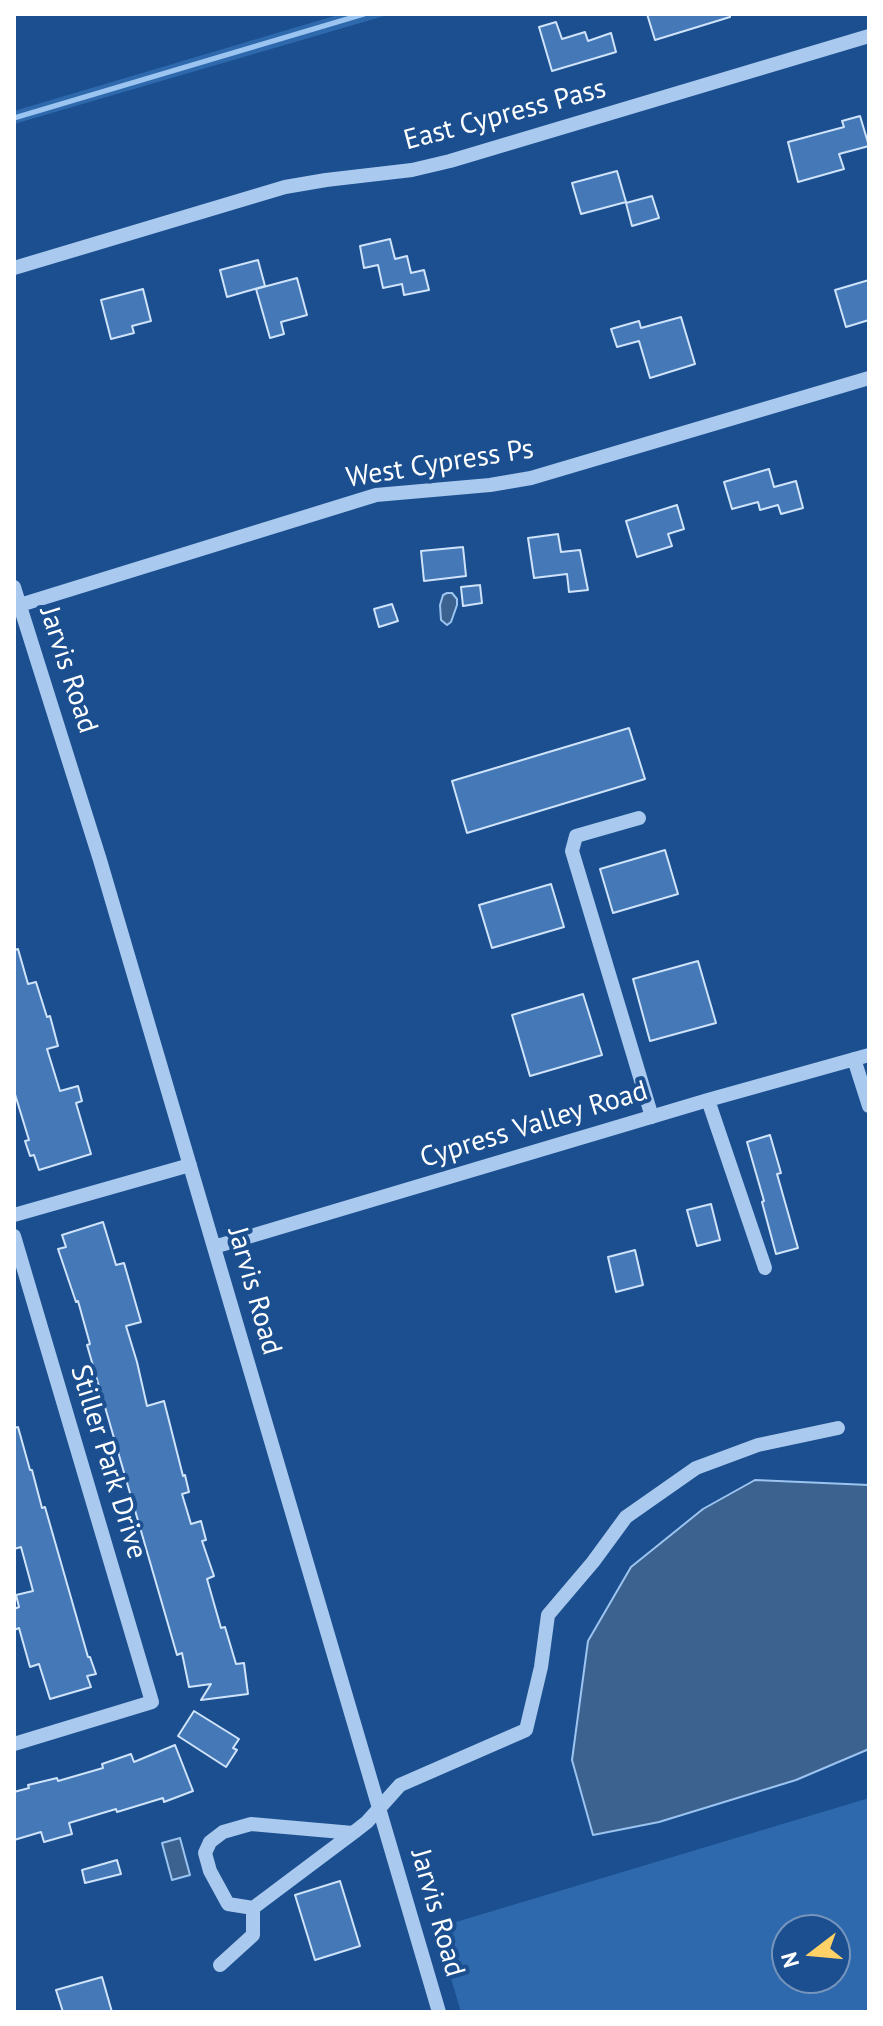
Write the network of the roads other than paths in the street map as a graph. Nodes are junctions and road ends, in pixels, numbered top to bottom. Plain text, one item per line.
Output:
1 (869, 36) edge
2 (14, 268) edge
3 (869, 378) edge
4 (14, 587) edge
5 (20, 605) junction
6 (639, 818) dead end
7 (862, 1057) edge
8 (708, 1100) junction
9 (869, 1106) edge
10 (652, 1117) junction
11 (190, 1165) junction
12 (14, 1215) edge
13 (14, 1236) edge
14 (214, 1247) junction
15 (765, 1268) dead end
16 (838, 1428) dead end
17 (14, 1744) edge
18 (379, 1808) junction
19 (353, 1833) junction
20 (253, 1908) junction
21 (220, 1965) dead end
22 (439, 2012) edge

1 - 2 street, East Cypress Pass
3 - 5 street, West Cypress Ps
4 - 5 street, Jarvis Road
5 - 11 street, Jarvis Road
6 - 10 street
7 - 8 street, Cypress Valley Road
7 - 9 street
8 - 10 street, Cypress Valley Road
8 - 15 street
10 - 14 street, Cypress Valley Road
11 - 12 street
11 - 14 street, Jarvis Road
13 - 17 street, Stiller Park Drive
14 - 18 street, Jarvis Road
16 - 18 street
18 - 19 street
18 - 22 street, Jarvis Road
19 - 20 street
19 - 20 street
20 - 21 street

